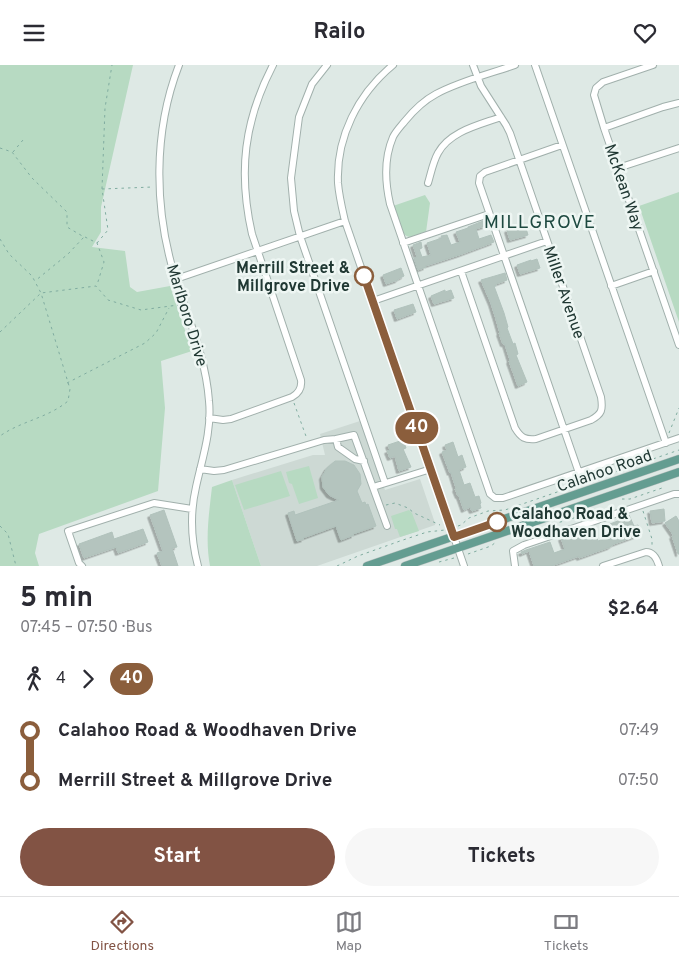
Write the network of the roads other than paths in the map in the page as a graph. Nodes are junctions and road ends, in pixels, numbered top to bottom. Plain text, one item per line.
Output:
1 (180, 65) edge
2 (273, 65) edge
3 (328, 65) edge
4 (393, 65) edge
5 (473, 65) edge
6 (515, 65) edge
7 (535, 65) edge
8 (653, 65) edge
9 (477, 77) junction
10 (679, 103) edge
11 (501, 117) junction
12 (604, 127) junction
13 (562, 145) junction
14 (679, 148) edge
15 (518, 160) junction
16 (618, 168) junction
17 (428, 183) dead end
18 (489, 214) junction
19 (345, 221) junction
20 (300, 236) junction
21 (547, 241) junction
22 (403, 243) junction
23 (257, 251) junction
24 (504, 256) junction
25 (461, 271) junction
26 (654, 271) junction
27 (176, 279) junction
28 (418, 286) junction
29 (611, 286) junction
30 (373, 301) junction
31 (679, 345) edge
32 (209, 418) junction
33 (564, 429) junction
34 (679, 438) edge
35 (336, 439) junction
36 (666, 443) junction
37 (679, 459) edge
38 (364, 461) junction
39 (200, 469) junction
40 (431, 469) junction
41 (679, 472) edge
42 (579, 473) junction
43 (385, 483) junction
44 (373, 487) junction
45 (679, 494) edge
46 (192, 509) junction
47 (387, 526) dead end
48 (454, 537) junction
49 (457, 548) junction
50 (612, 565) edge
51 (82, 566) edge
52 (198, 566) edge
53 (367, 566) edge
54 (405, 566) edge
55 (464, 566) edge
56 (515, 566) edge
57 (604, 566) edge
58 (659, 566) edge

1 - 27 street, Marlboro Drive
2 - 23 street
3 - 20 street
4 - 19 street
5 - 9 street, Miller Avenue
6 - 9 street
7 - 13 street
8 - 12 street, McKean Way
9 - 11 street, Miller Avenue
9 - 22 street
10 - 12 street
11 - 15 street, Miller Avenue
11 - 17 street
12 - 16 street, McKean Way
13 - 15 street
13 - 29 street
14 - 16 street
15 - 18 street
15 - 21 street, Miller Avenue
16 - 26 street, McKean Way
18 - 22 street
18 - 24 street
19 - 20 street
19 - 30 street
20 - 23 street
20 - 43 street
21 - 24 street
21 - 33 street, Miller Avenue
22 - 28 street
23 - 27 street
23 - 32 street
24 - 25 street
24 - 33 street
25 - 28 street
25 - 33 street
26 - 29 street
26 - 31 street, McKean Way
27 - 32 street, Marlboro Drive
28 - 30 street
28 - 42 street
29 - 36 street
30 - 40 street
32 - 39 street, Marlboro Drive
33 - 42 street
34 - 36 street
35 - 38 street
35 - 38 street
35 - 39 street
36 - 42 street
37 - 48 main road, Calahoo Road
38 - 44 street
39 - 46 street, Marlboro Drive
40 - 43 street
40 - 48 street
41 - 49 main road, Calahoo Road
43 - 44 street
44 - 47 street
45 - 56 street
46 - 51 street
46 - 52 street, Marlboro Drive
48 - 49 street
48 - 53 main road, Calahoo Road
49 - 54 main road, Calahoo Road
49 - 55 street
50 - 57 street
50 - 58 street

